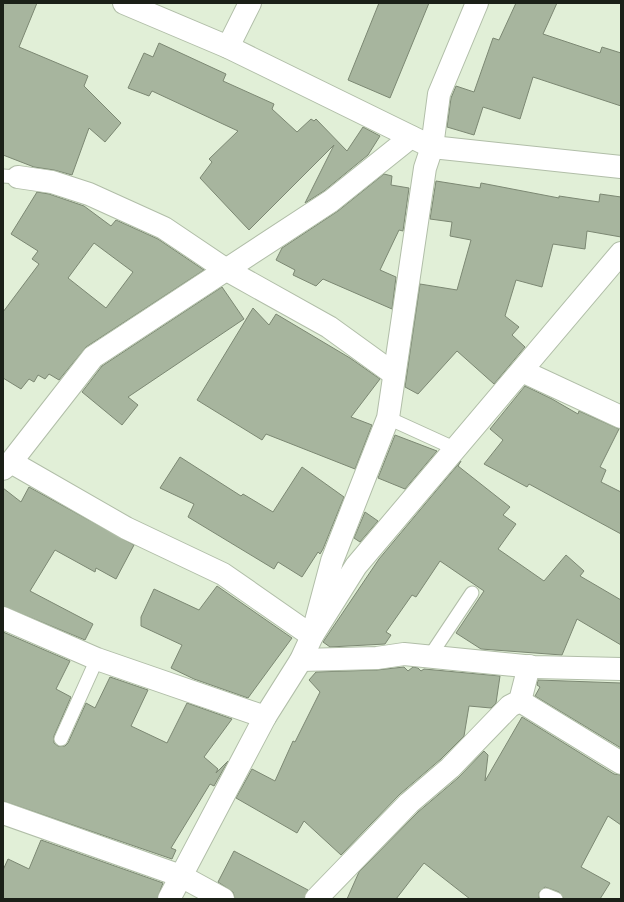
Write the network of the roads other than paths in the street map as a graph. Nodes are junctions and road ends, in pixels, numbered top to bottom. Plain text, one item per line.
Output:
1 (124, 3) edge
2 (250, 3) edge
3 (477, 3) edge
4 (228, 47) junction
5 (411, 137) junction
6 (432, 147) junction
7 (621, 168) edge
8 (10, 176) edge
9 (621, 253) edge
10 (225, 269) junction
11 (522, 370) junction
12 (394, 374) junction
13 (621, 417) edge
14 (388, 418) junction
15 (456, 448) junction
16 (7, 466) edge
17 (472, 593) dead end
18 (3, 618) edge
19 (312, 636) junction
20 (430, 656) junction
21 (97, 658) junction
22 (301, 660) junction
23 (529, 666) junction
24 (621, 669) edge
25 (520, 701) junction
26 (265, 717) junction
27 (61, 739) dead end
28 (621, 763) edge
29 (3, 813) edge
30 (181, 876) junction
31 (169, 899) edge
32 (223, 899) edge
33 (316, 899) edge

1 - 4 street
2 - 4 street
3 - 6 street
4 - 5 street
5 - 6 street
5 - 10 street
6 - 7 street
6 - 12 street
8 - 10 street
9 - 11 street
10 - 12 street
10 - 16 street
11 - 13 street
11 - 15 street
12 - 14 street
14 - 15 lane
14 - 19 street
15 - 19 street
16 - 19 street
17 - 20 lane
18 - 21 street
19 - 22 street
20 - 22 street
20 - 23 street
21 - 26 street
21 - 27 lane
22 - 26 street
23 - 24 street
23 - 25 street
25 - 28 street
25 - 33 street
26 - 30 street
29 - 30 street
30 - 31 street
30 - 32 street

